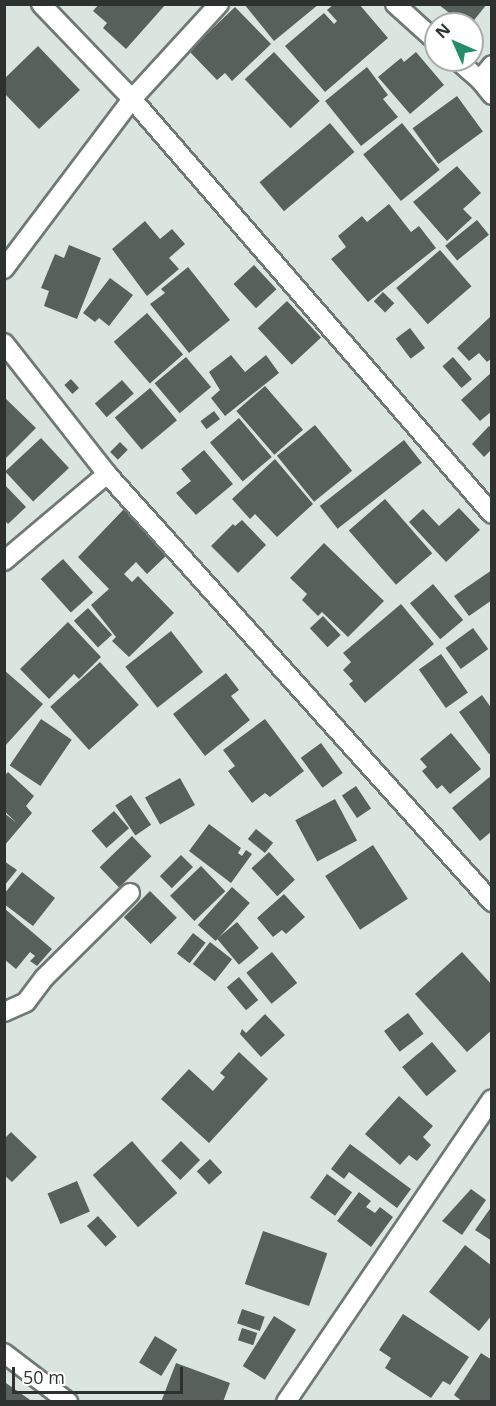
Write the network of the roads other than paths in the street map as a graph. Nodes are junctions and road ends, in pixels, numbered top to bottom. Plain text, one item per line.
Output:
1 (41, 4) edge
2 (219, 4) edge
3 (394, 4) edge
4 (424, 30) edge
5 (492, 65) edge
6 (471, 72) edge
7 (480, 80) junction
8 (492, 95) edge
9 (132, 99) junction
10 (4, 269) edge
11 (4, 343) edge
12 (107, 474) junction
13 (492, 514) edge
14 (4, 561) edge
15 (130, 894) dead end
16 (490, 896) edge
17 (4, 1012) edge
18 (492, 1099) edge
19 (4, 1353) edge
20 (68, 1401) edge
21 (286, 1401) edge

1 - 9 street
2 - 9 street
3 - 4 street
5 - 7 street
6 - 7 street
7 - 8 street
9 - 10 street
9 - 13 street
11 - 12 street
12 - 14 street
12 - 16 street
15 - 17 street
18 - 21 street
19 - 20 street

